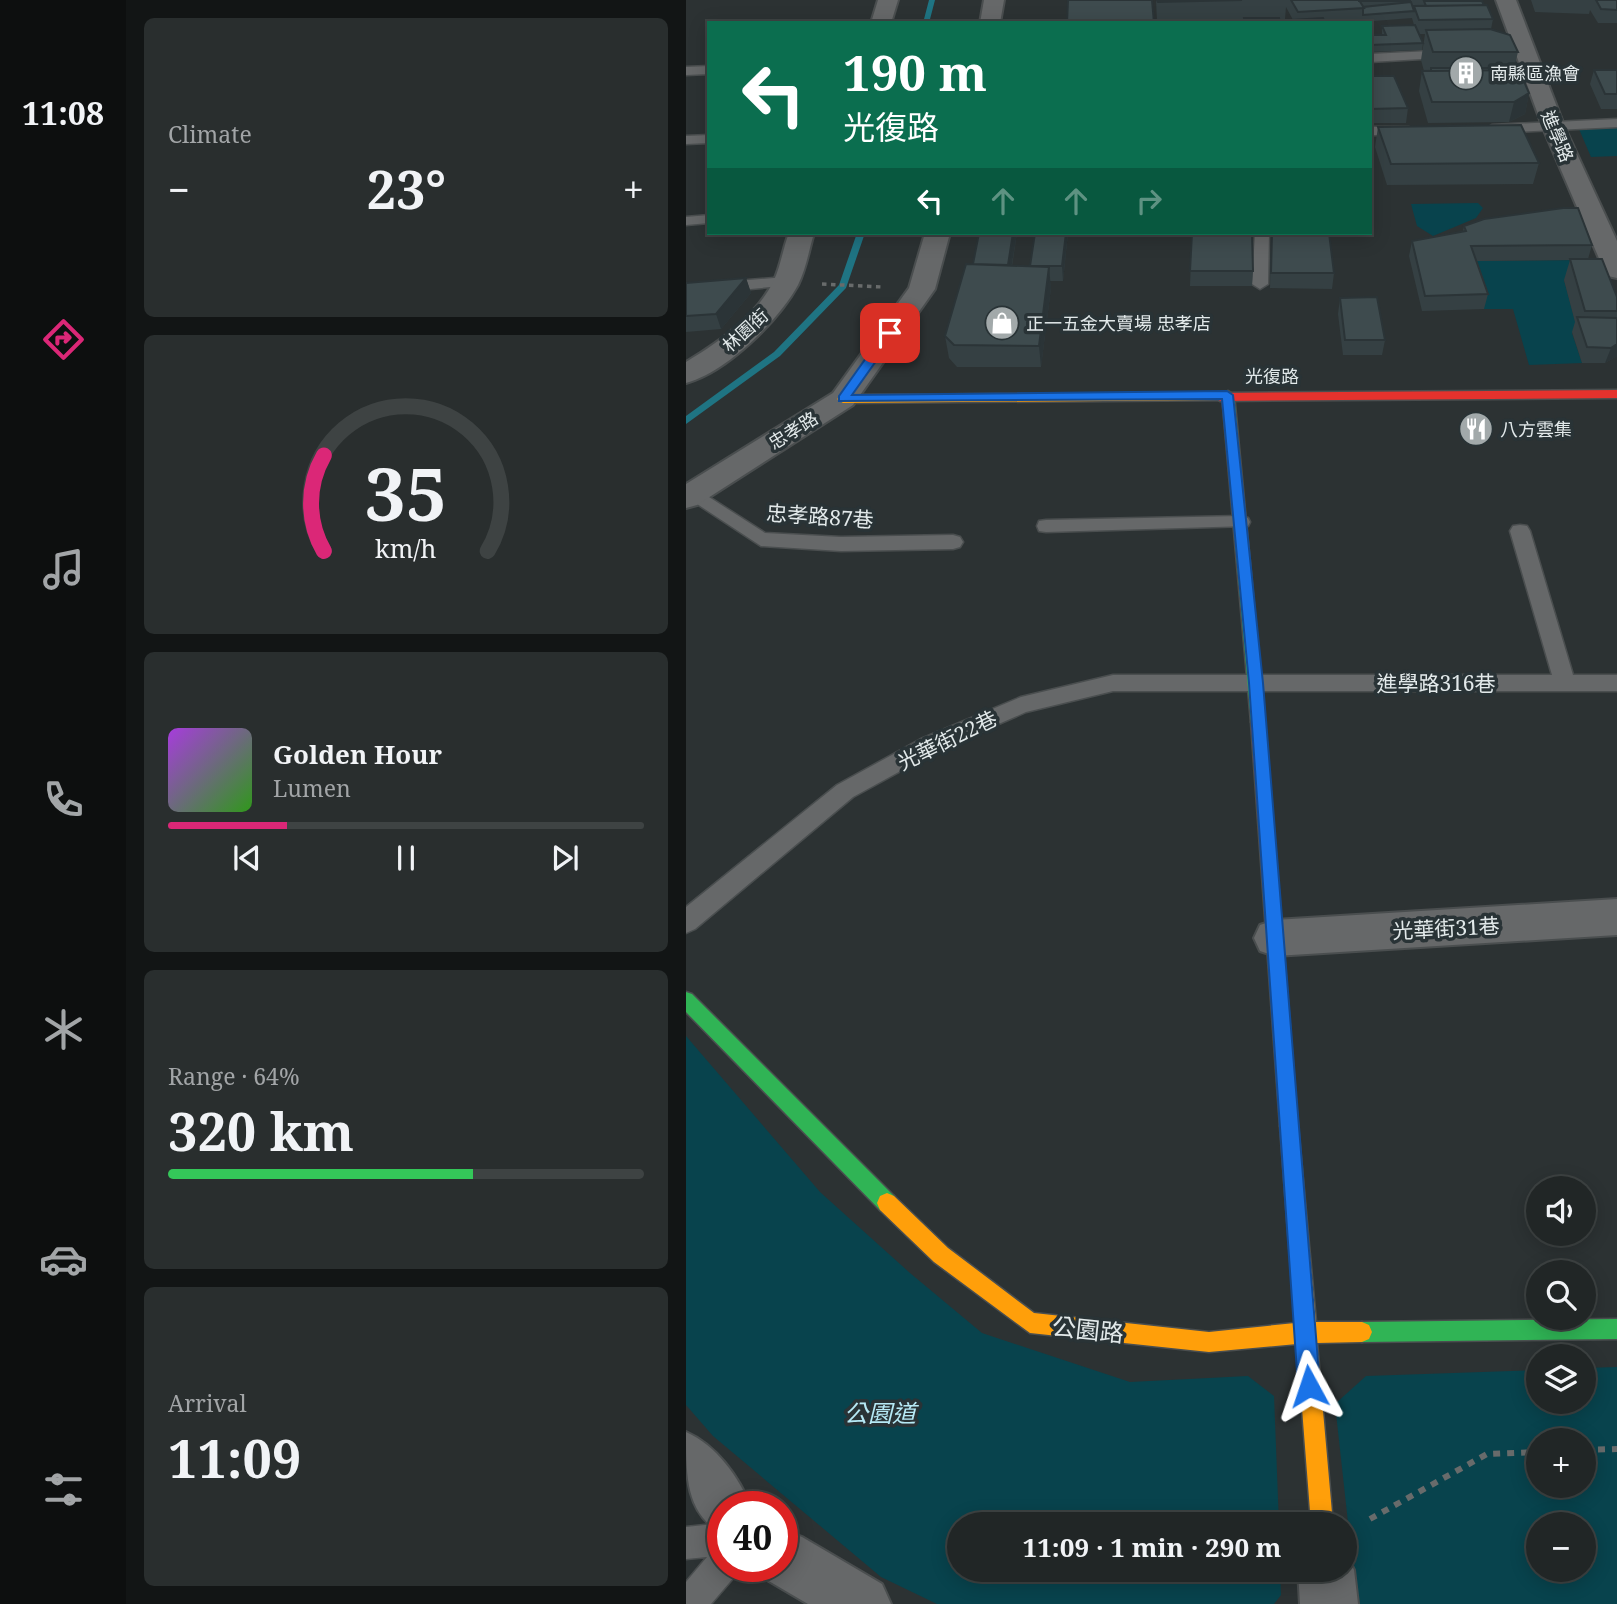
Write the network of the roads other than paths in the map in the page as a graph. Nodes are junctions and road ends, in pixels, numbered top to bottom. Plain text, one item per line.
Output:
1 (888, 0) edge
2 (994, 0) edge
3 (1506, 0) edge
4 (882, 21) edge
5 (990, 21) edge
6 (1460, 54) edge
7 (1372, 58) edge
8 (707, 70) edge
9 (686, 71) edge
10 (1617, 124) edge
11 (1554, 128) junction
12 (1475, 129) edge
13 (1423, 130) edge
14 (1372, 131) edge
15 (707, 139) edge
16 (686, 140) edge
17 (707, 219) edge
18 (686, 221) edge
19 (800, 235) edge
20 (936, 235) edge
21 (1262, 235) edge
22 (1617, 270) edge
23 (786, 282) junction
24 (1260, 284) dead end
25 (686, 290) edge
26 (686, 374) edge
27 (1617, 394) edge
28 (1227, 395) junction
29 (843, 398) junction
30 (691, 496) edge
31 (1241, 522) junction
32 (1046, 526) dead end
33 (1520, 531) dead end
34 (953, 542) dead end
35 (1256, 683) junction
36 (1565, 683) junction
37 (1617, 683) edge
38 (1617, 917) edge
39 (686, 922) edge
40 (1275, 938) junction
41 (686, 1000) edge
42 (1617, 1328) edge
43 (1304, 1333) junction
44 (686, 1459) edge
45 (711, 1491) edge
46 (1321, 1512) edge
47 (707, 1540) edge
48 (686, 1542) edge
49 (798, 1566) edge
50 (708, 1582) edge
51 (1327, 1582) edge
52 (689, 1604) edge
53 (862, 1604) edge
54 (1329, 1604) edge

1 - 4 street
2 - 5 street
3 - 11 street, 進學路
6 - 7 lane
8 - 9 lane
10 - 11 lane
11 - 12 lane
11 - 22 street, 進學路
13 - 14 lane
15 - 16 lane
17 - 18 lane
19 - 23 street, 林園街
20 - 29 street, 忠孝路
21 - 24 lane
23 - 25 lane
23 - 26 street, 林園街
27 - 28 street, 光復路
28 - 29 street, 光復路
28 - 31 street
29 - 30 street, 忠孝路
30 - 34 lane, 忠孝路87巷
31 - 32 lane
31 - 35 street
33 - 36 lane
35 - 36 lane, 進學路316巷
35 - 39 lane, 光華街22巷
35 - 40 street
36 - 37 lane, 進學路316巷
38 - 40 street, 光華街31巷
40 - 43 street
41 - 43 street, 公園路
42 - 43 street, 公園路
43 - 46 street
44 - 45 street
47 - 48 lane
49 - 53 street
50 - 52 lane
51 - 54 street

